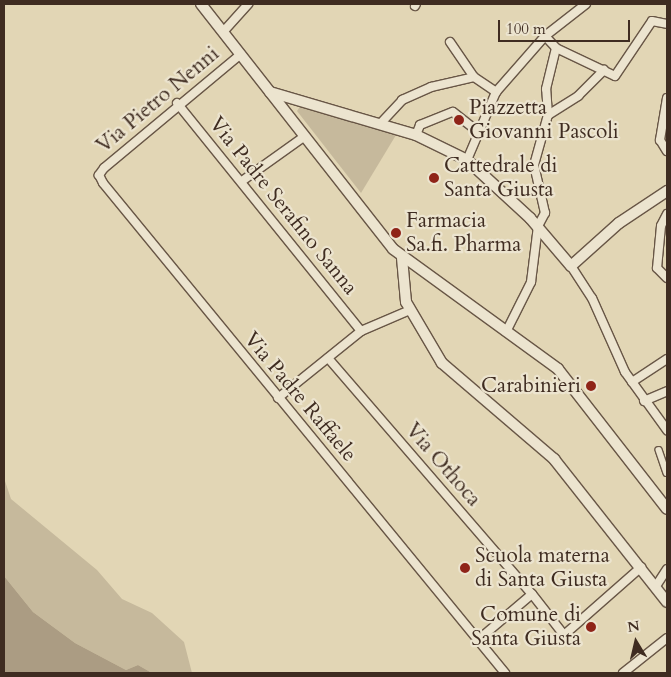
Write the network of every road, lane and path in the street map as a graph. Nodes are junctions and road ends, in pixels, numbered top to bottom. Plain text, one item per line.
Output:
1 (201, 4) edge
2 (248, 4) edge
3 (586, 4) edge
4 (667, 24) edge
5 (223, 32) junction
6 (544, 36) junction
7 (450, 42) dead end
8 (556, 48) junction
9 (240, 54) junction
10 (604, 70) junction
11 (474, 77) junction
12 (270, 92) junction
13 (496, 92) junction
14 (667, 98) edge
15 (177, 103) junction
16 (548, 115) junction
17 (380, 124) junction
18 (479, 132) junction
19 (416, 135) junction
20 (305, 136) junction
21 (667, 151) edge
22 (467, 160) junction
23 (99, 175) joint
24 (242, 181) junction
25 (667, 193) edge
26 (667, 214) edge
27 (538, 226) junction
28 (402, 258) junction
29 (570, 266) junction
30 (421, 274) junction
31 (667, 278) edge
32 (403, 286) junction
33 (410, 310) junction
34 (361, 331) junction
35 (506, 332) junction
36 (328, 358) junction
37 (667, 360) edge
38 (632, 382) junction
39 (667, 390) edge
40 (278, 398) junction
41 (644, 401) junction
42 (667, 430) edge
43 (659, 450) dead end
44 (667, 473) edge
45 (667, 509) edge
46 (641, 567) junction
47 (667, 570) edge
48 (656, 586) junction
49 (532, 594) junction
50 (667, 602) edge
51 (667, 638) edge
52 (478, 640) junction
53 (627, 672) edge
54 (505, 673) edge

1 - 5 main road
2 - 5 street
3 - 6 street
4 - 10 street
5 - 9 main road
6 - 8 street
6 - 13 street
7 - 11 street
8 - 10 street
8 - 16 street
9 - 12 main road
9 - 15 street, Via Pietro Nenni
10 - 16 street
11 - 13 street
11 - 17 street
12 - 17 main road
12 - 20 main road
13 - 18 street
14 - 21 street
15 - 23 street, Via Pietro Nenni
15 - 24 street, Via Padre Serafino Sanna
16 - 27 street
17 - 19 main road
18 - 19 street
18 - 22 street
19 - 22 main road
20 - 24 street
20 - 28 main road
22 - 27 main road
23 - 40 street, Via Padre Raffaele
24 - 34 street, Via Padre Serafino Sanna
25 - 29 main road
26 - 31 street
27 - 29 main road
27 - 35 street
28 - 30 main road
28 - 32 main road
29 - 38 street
30 - 32 main road
30 - 35 main road
32 - 33 main road
33 - 34 street
33 - 46 main road
34 - 36 street
35 - 45 main road
36 - 40 street
36 - 49 street, Via Othoca
37 - 38 street
38 - 41 street
39 - 41 street
40 - 52 street, Via Padre Raffaele
41 - 42 street
43 - 44 street
46 - 48 main road
46 - 49 street, Via Othoca
47 - 48 street
48 - 50 main road
49 - 52 street
51 - 53 street
52 - 54 street, Via Padre Raffaele

